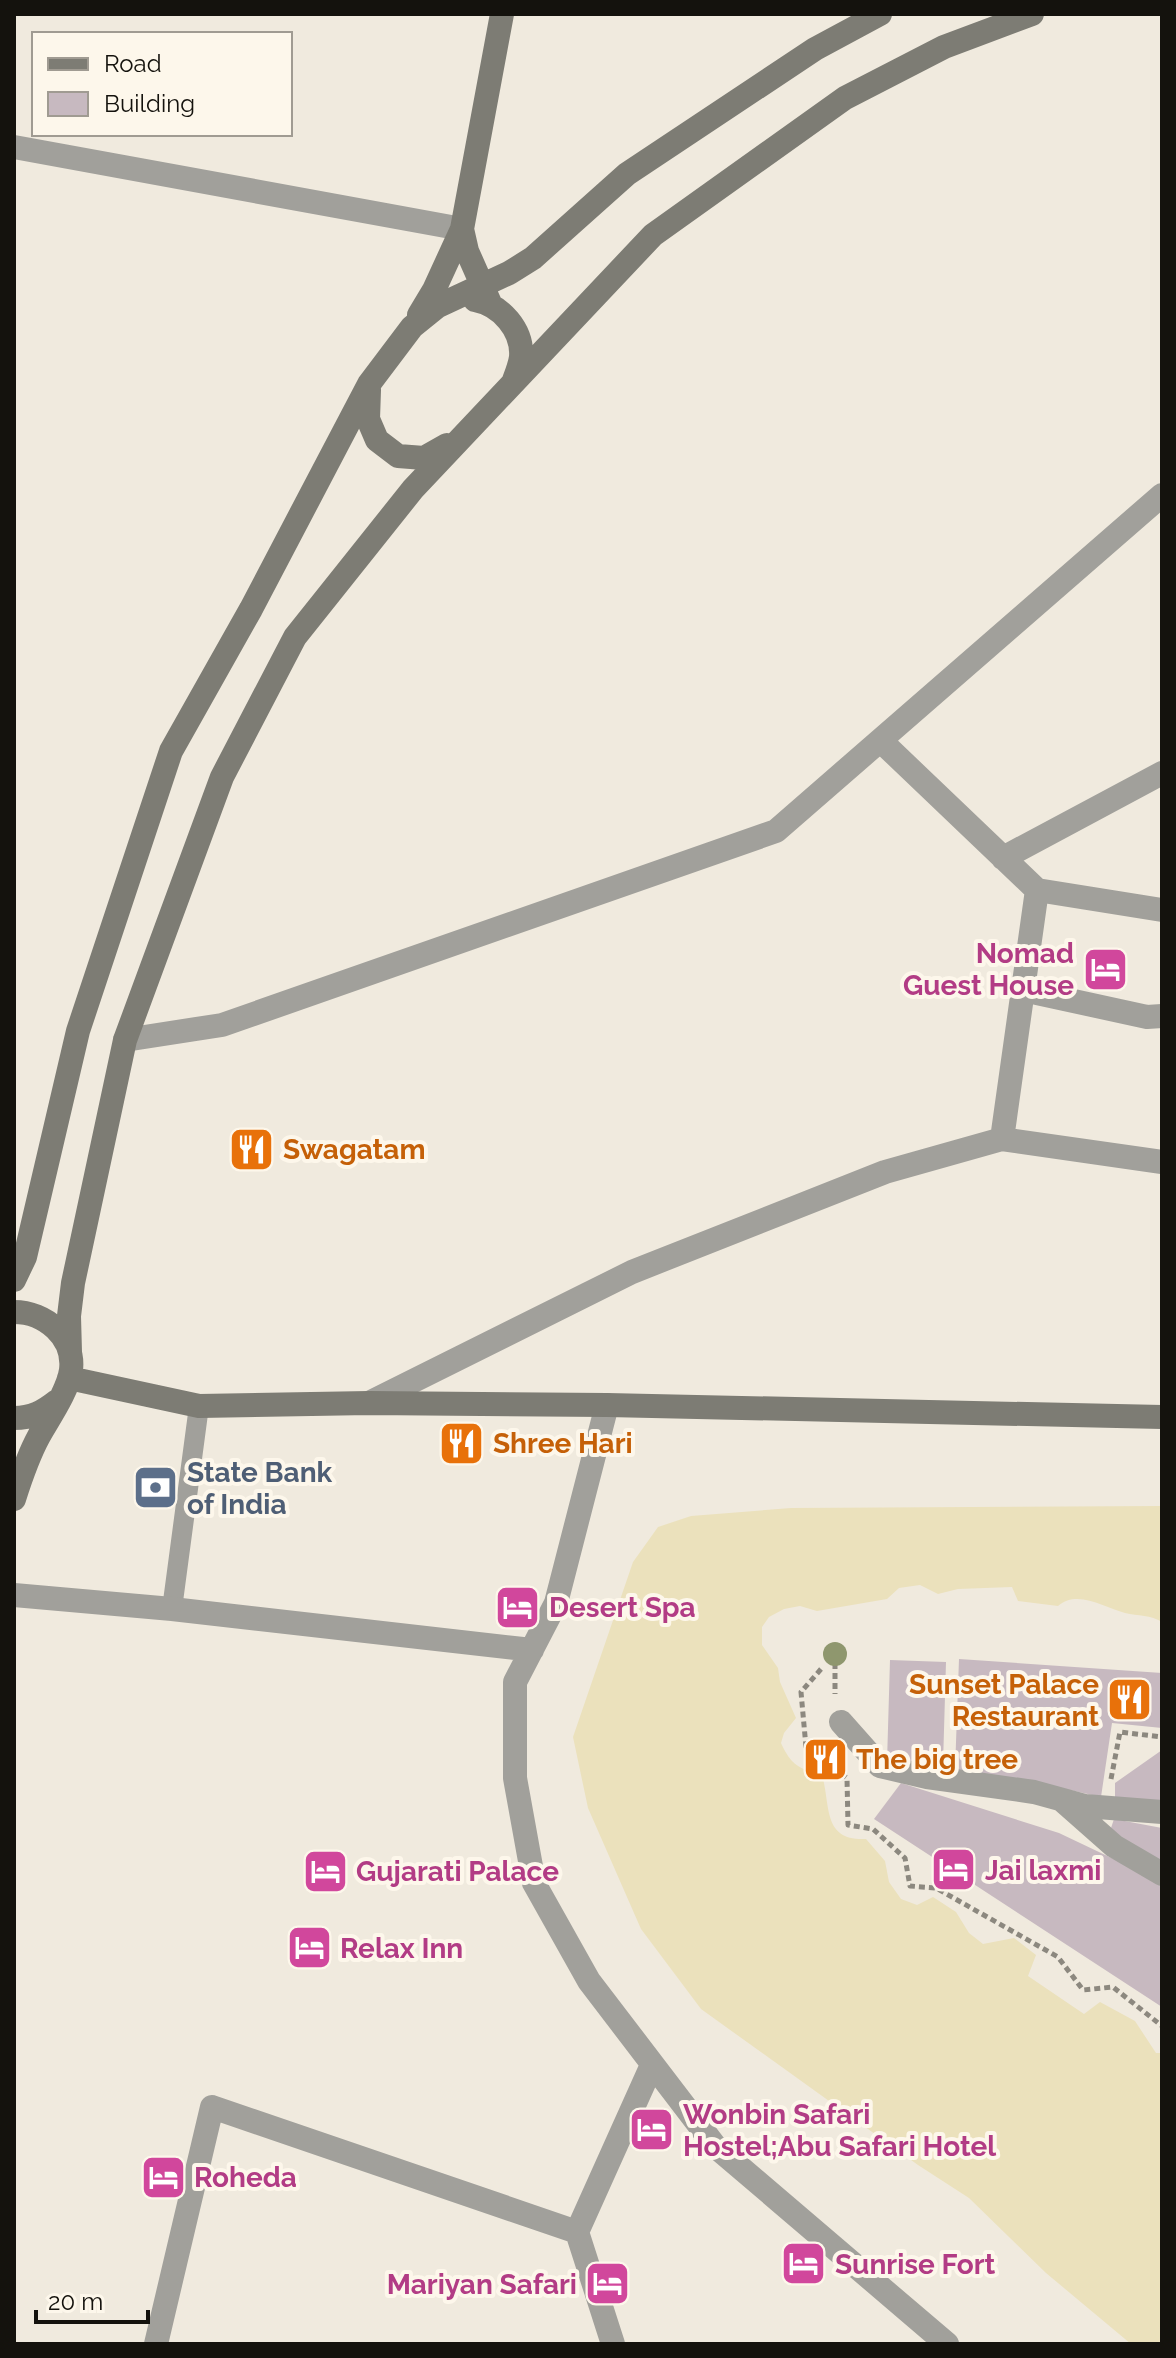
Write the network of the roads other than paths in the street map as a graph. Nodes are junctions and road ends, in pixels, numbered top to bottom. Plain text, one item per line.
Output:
1 (502, 14) edge
2 (880, 14) edge
3 (1032, 14) edge
4 (14, 147) edge
5 (462, 229) junction
6 (485, 294) junction
7 (412, 327) junction
8 (369, 384) junction
9 (513, 384) junction
10 (463, 436) junction
11 (1162, 495) edge
12 (882, 742) junction
13 (1162, 773) edge
14 (1003, 858) junction
15 (1037, 890) junction
16 (1162, 910) edge
17 (1023, 990) junction
18 (1162, 1016) edge
19 (125, 1040) junction
20 (1002, 1139) junction
21 (1162, 1162) edge
22 (14, 1280) edge
23 (14, 1312) edge
24 (70, 1352) junction
25 (69, 1378) junction
26 (57, 1401) junction
27 (369, 1403) junction
28 (607, 1405) junction
29 (199, 1406) junction
30 (1162, 1417) edge
31 (14, 1418) edge
32 (14, 1499) edge
33 (14, 1595) edge
34 (172, 1609) junction
35 (532, 1650) junction
36 (841, 1722) dead end
37 (1061, 1800) junction
38 (1162, 1812) edge
39 (1162, 1874) edge
40 (652, 2065) junction
41 (577, 2232) junction
42 (156, 2344) edge
43 (613, 2344) edge
44 (947, 2344) edge

1 - 5 main road
2 - 6 main road
3 - 9 main road
4 - 5 street
5 - 6 main road
5 - 7 main road
6 - 7 main road
6 - 9 main road
7 - 8 main road
8 - 10 main road
8 - 22 main road
9 - 10 main road
10 - 19 main road
11 - 12 street
12 - 14 street
12 - 19 street
13 - 14 street
14 - 15 street
15 - 16 street
15 - 17 street
17 - 18 street
17 - 20 street
19 - 24 main road
20 - 21 street
20 - 27 street
23 - 24 main road
24 - 25 main road
25 - 26 main road
25 - 29 main road
26 - 31 main road
26 - 32 main road
27 - 28 main road
27 - 29 main road
28 - 30 main road
28 - 35 street
29 - 34 lane
33 - 34 street
34 - 35 street
35 - 40 street
36 - 37 street
37 - 38 street
37 - 39 street
40 - 41 street
40 - 44 street
41 - 42 street
41 - 43 street

